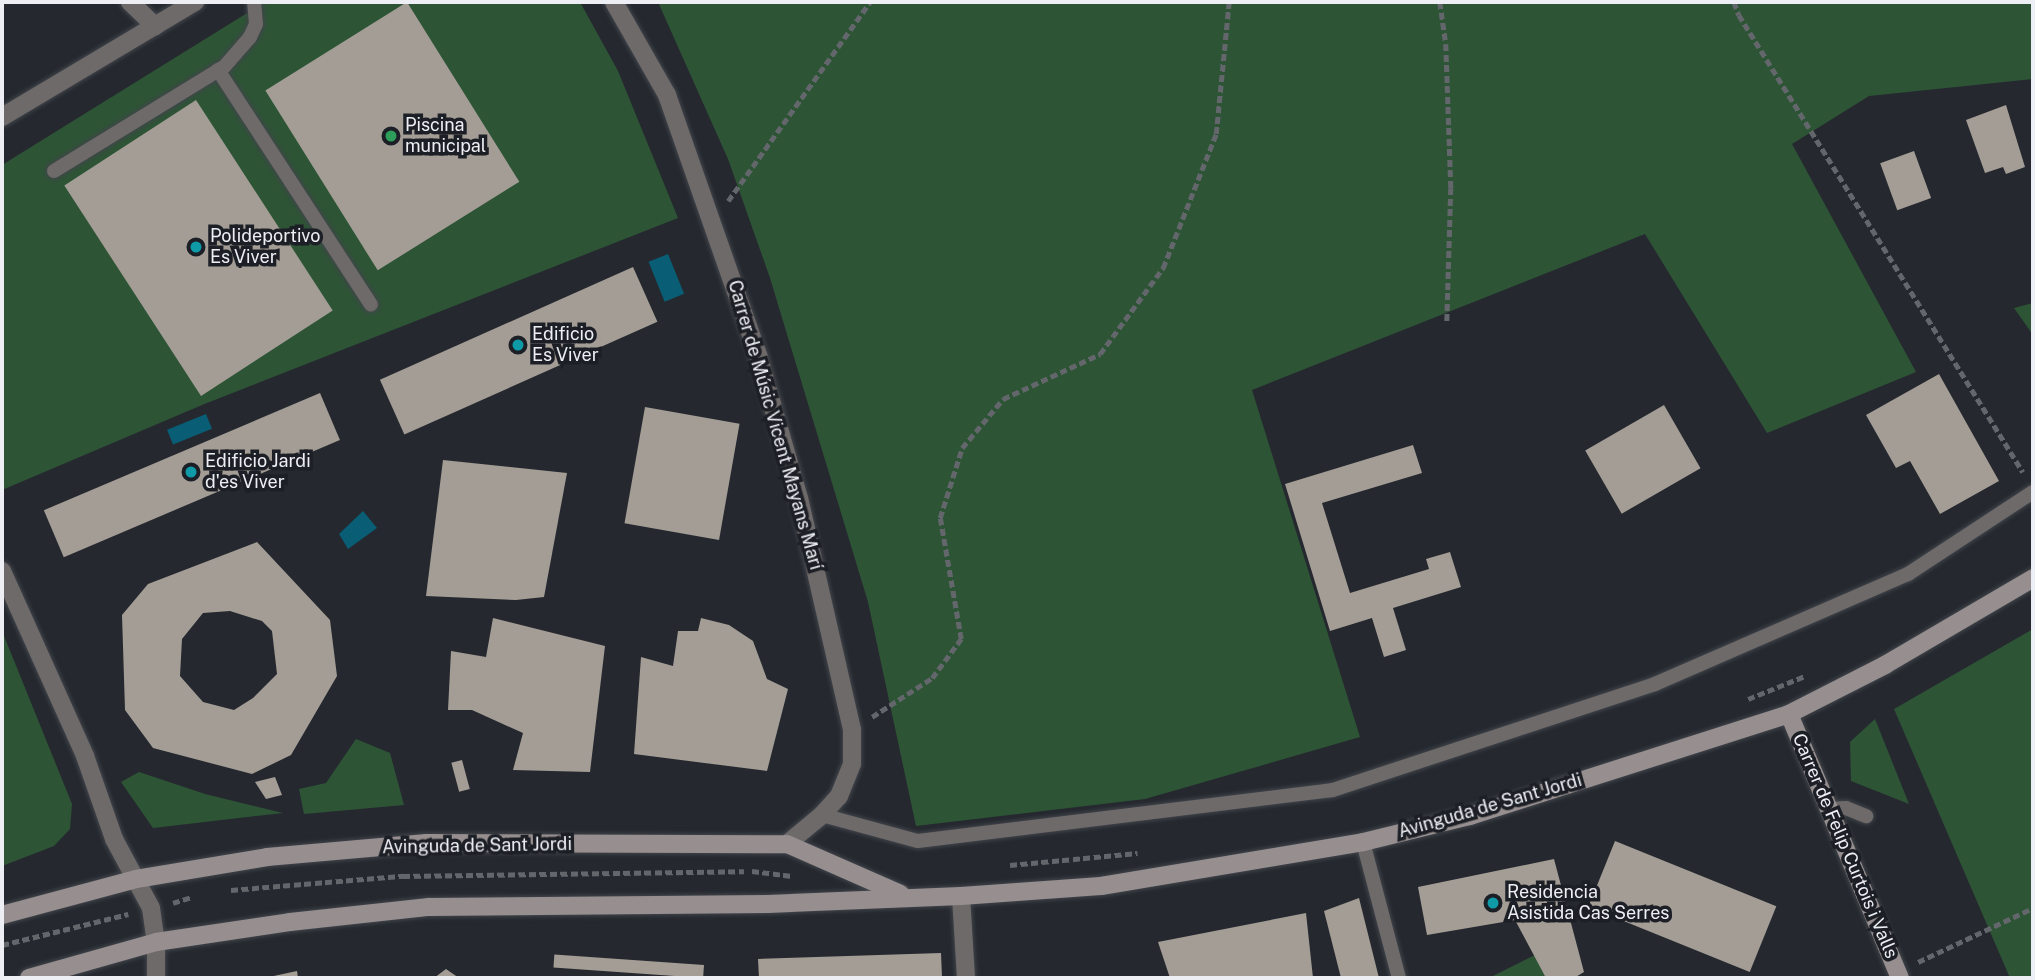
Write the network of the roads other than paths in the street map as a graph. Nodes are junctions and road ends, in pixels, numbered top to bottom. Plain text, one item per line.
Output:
1 (130, 2) edge
2 (195, 2) edge
3 (254, 2) edge
4 (614, 2) edge
5 (155, 26) junction
6 (218, 70) junction
7 (2, 117) edge
8 (54, 171) dead end
9 (371, 305) dead end
10 (2033, 492) edge
11 (2, 570) edge
12 (2033, 578) edge
13 (1789, 714) junction
14 (1829, 809) junction
15 (822, 815) junction
16 (1866, 816) dead end
17 (1363, 842) junction
18 (787, 844) junction
19 (136, 879) junction
20 (961, 896) junction
21 (907, 897) junction
22 (2, 915) edge
23 (156, 942) junction
24 (1899, 975) edge
25 (29, 978) edge
26 (156, 978) edge
27 (966, 978) edge
28 (1399, 978) edge

1 - 5 street
2 - 5 street
3 - 6 lane
4 - 15 street, Carrer de Músic Vicent Mayans Marí
5 - 7 street
6 - 8 lane
6 - 9 lane
10 - 15 lane
11 - 19 street
12 - 13 street, Avinguda de Sant Jordi
13 - 14 street, Carrer de Felip Curtois i Valls
13 - 17 street, Avinguda de Sant Jordi
14 - 16 lane
14 - 24 street, Carrer de Felip Curtois i Valls
15 - 18 street, Carrer de Músic Vicent Mayans Marí
17 - 20 street, Avinguda de Sant Jordi
17 - 28 lane
18 - 19 street, Avinguda de Sant Jordi
18 - 21 street, Avinguda de Sant Jordi
19 - 22 street, Avinguda de Sant Jordi
19 - 23 street
20 - 21 street, Avinguda de Sant Jordi
20 - 27 street
21 - 23 street, Avinguda de Sant Jordi
23 - 25 street, Avinguda de Sant Jordi
23 - 26 street

